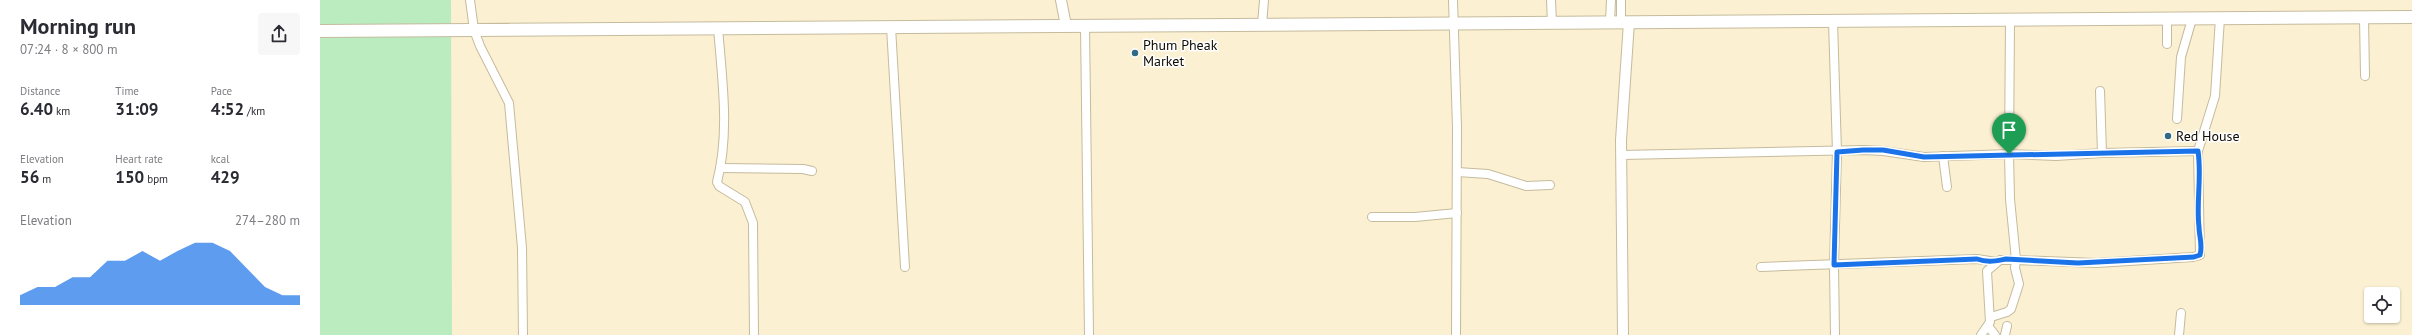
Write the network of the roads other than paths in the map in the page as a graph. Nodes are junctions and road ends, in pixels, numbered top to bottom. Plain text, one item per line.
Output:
1 (470, 0) edge
2 (1061, 0) edge
3 (1264, 0) edge
4 (1453, 0) edge
5 (1551, 0) edge
6 (1610, 0) edge
7 (1621, 0) edge
8 (2364, 17) junction
9 (2412, 17) edge
10 (2220, 18) junction
11 (2167, 19) junction
12 (2192, 19) junction
13 (2010, 20) junction
14 (1834, 21) junction
15 (1620, 22) junction
16 (1454, 23) junction
17 (1552, 23) junction
18 (1262, 25) junction
19 (1066, 26) junction
20 (1085, 26) junction
21 (891, 27) junction
22 (718, 28) junction
23 (474, 30) junction
24 (320, 31) edge
25 (2167, 44) dead end
26 (2365, 76) dead end
27 (2100, 91) dead end
28 (2177, 119) dead end
29 (2198, 151) junction
30 (1837, 152) junction
31 (2102, 153) junction
32 (2009, 154) junction
33 (1621, 155) junction
34 (1943, 156) junction
35 (720, 168) junction
36 (812, 171) dead end
37 (1457, 172) junction
38 (1550, 185) dead end
39 (1947, 187) dead end
40 (1456, 213) junction
41 (1372, 217) dead end
42 (2016, 260) junction
43 (1996, 262) junction
44 (1834, 265) junction
45 (905, 267) dead end
46 (1761, 267) dead end
47 (2181, 313) dead end
48 (1991, 317) junction
49 (1988, 326) junction
50 (2008, 326) dead end
51 (523, 335) edge
52 (754, 335) edge
53 (1089, 335) edge
54 (1456, 335) edge
55 (1623, 335) edge
56 (1835, 335) edge
57 (1981, 335) edge
58 (1995, 335) edge
59 (2005, 335) edge
60 (2178, 335) edge

1 - 23 street
2 - 19 street
3 - 18 street
4 - 16 street
5 - 17 street
6 - 15 street
7 - 15 street
8 - 9 main road
8 - 10 main road
8 - 26 street
10 - 12 main road
10 - 29 street
11 - 12 main road
11 - 13 main road
11 - 25 street
12 - 28 street
13 - 14 main road
13 - 32 street
14 - 15 main road
14 - 30 street
15 - 17 main road
15 - 33 street
16 - 17 main road
16 - 18 main road
16 - 37 street
18 - 20 main road
19 - 20 main road
19 - 21 main road
20 - 53 street
21 - 22 main road
21 - 45 street
22 - 23 main road
22 - 35 street
23 - 24 main road
23 - 51 street
27 - 31 street
29 - 31 street
29 - 42 street
30 - 33 street
30 - 34 street
30 - 44 street
31 - 32 street
32 - 34 street
32 - 42 street
33 - 55 street
34 - 39 street
35 - 36 street
35 - 52 street
37 - 38 street
37 - 40 street
40 - 41 street
40 - 54 street
42 - 43 street
42 - 48 street
43 - 44 street
43 - 48 street
44 - 46 street
44 - 56 street
47 - 60 street
48 - 49 street
49 - 57 street
49 - 58 street
50 - 59 street

